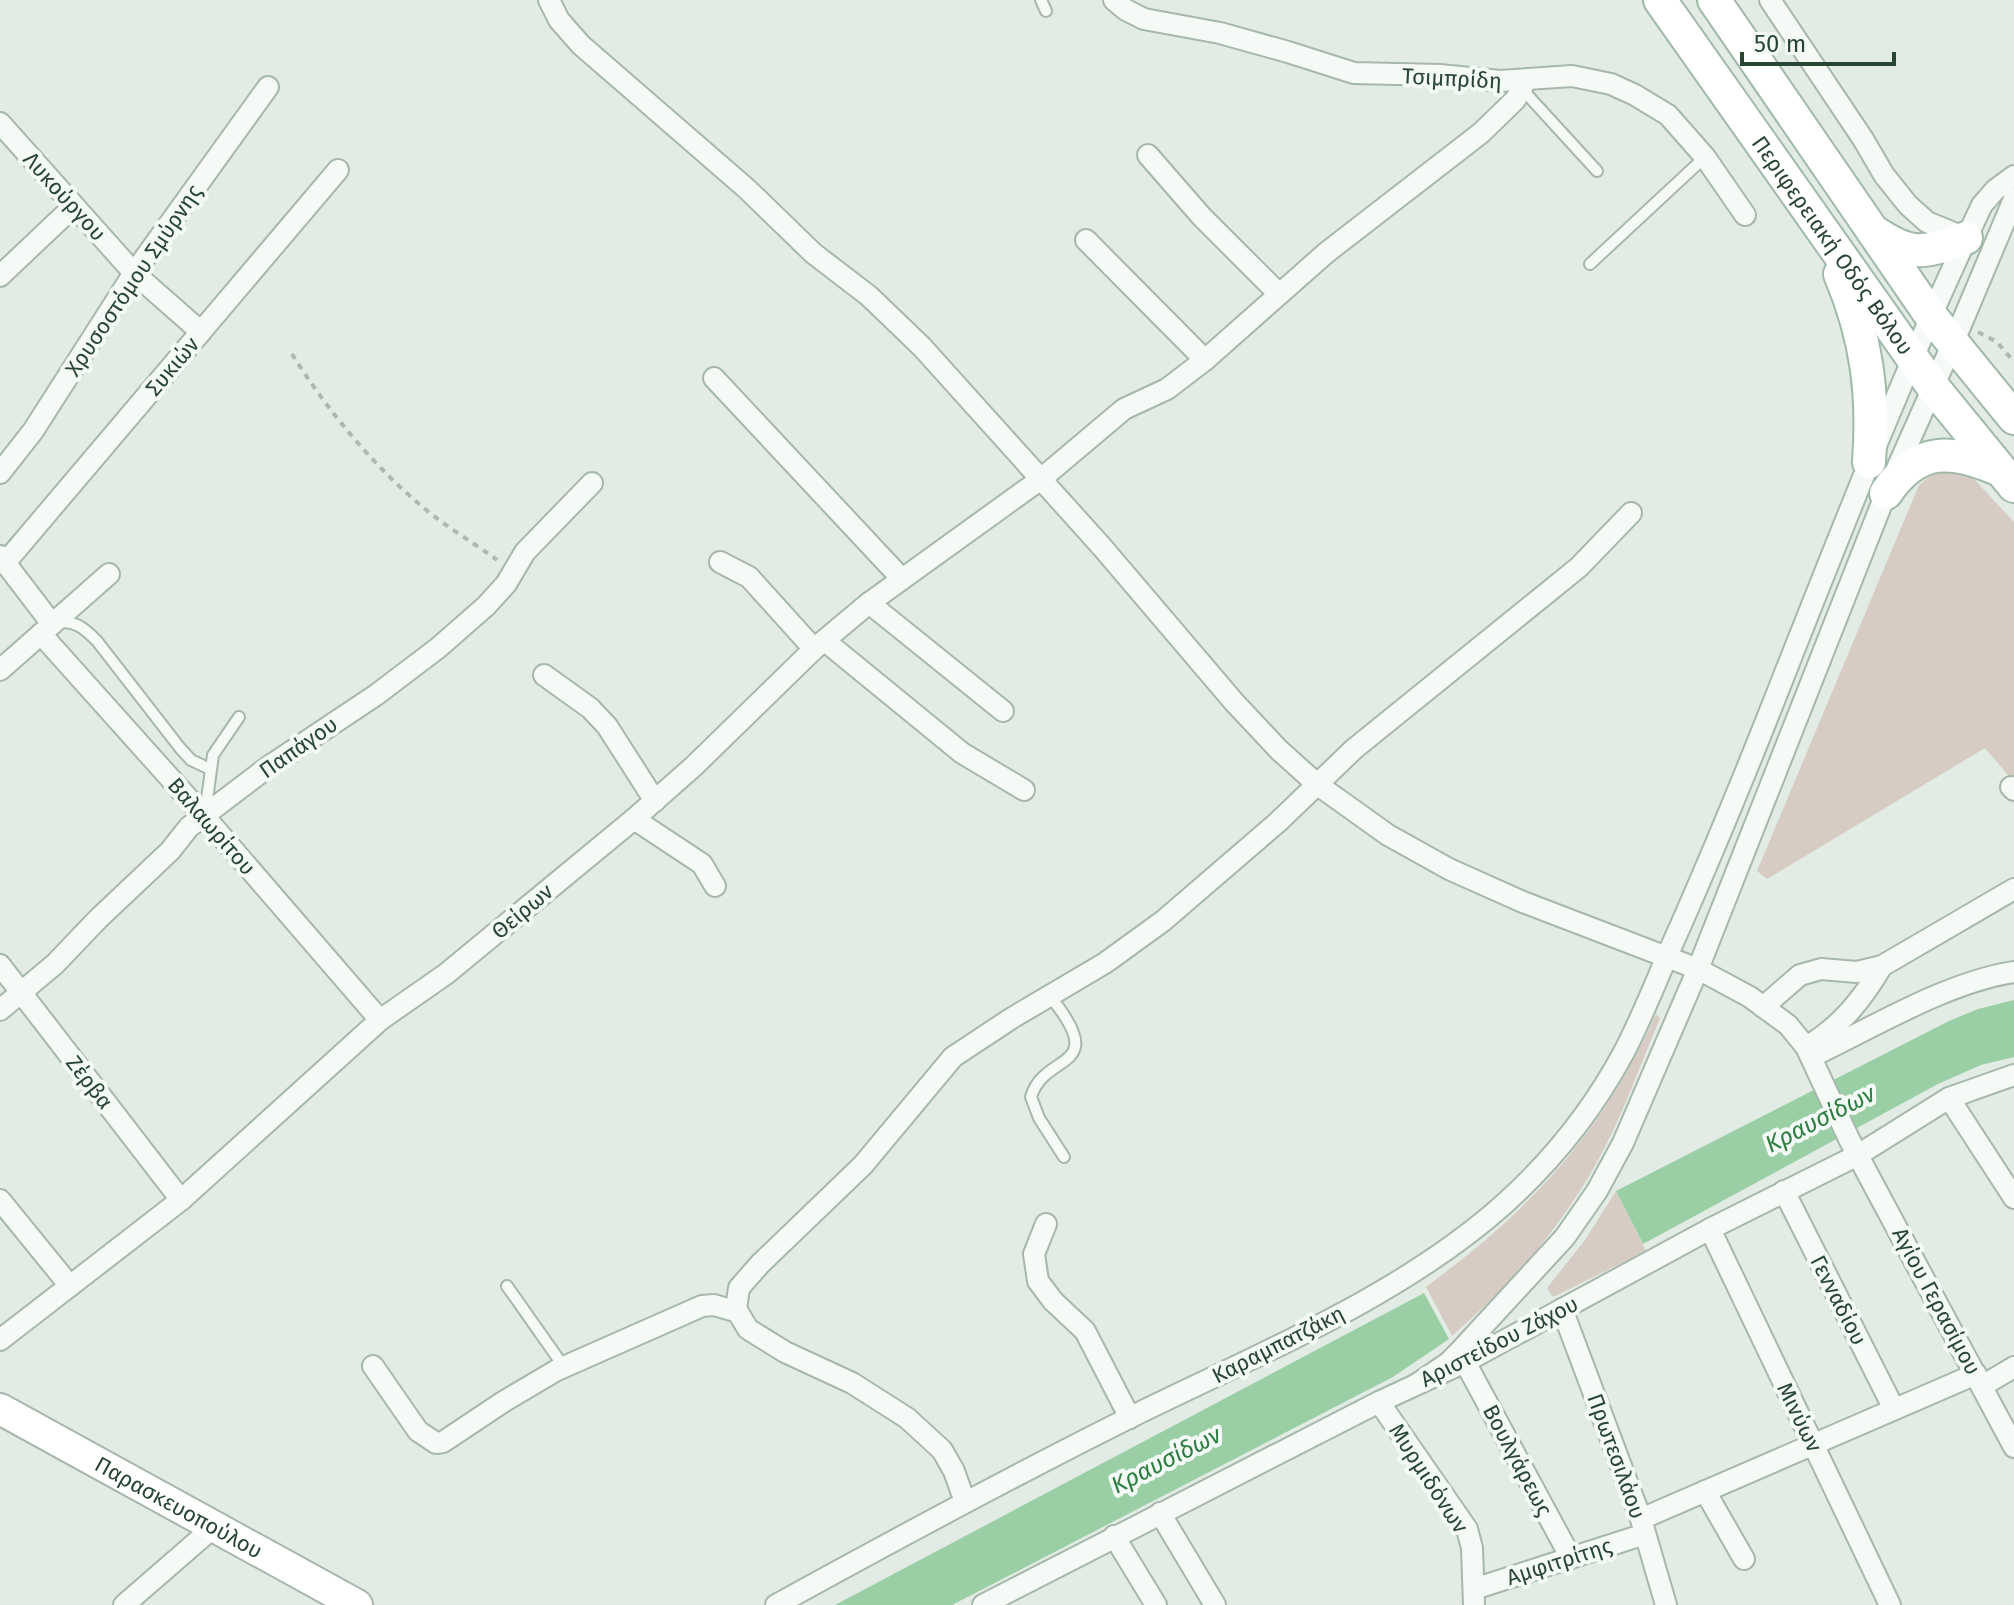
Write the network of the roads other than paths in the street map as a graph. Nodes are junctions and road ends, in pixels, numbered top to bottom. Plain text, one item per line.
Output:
1 (549, 0) edge
2 (1114, 0) edge
3 (1660, 0) edge
4 (1714, 0) edge
5 (1770, 0) edge
6 (1523, 85) junction
7 (268, 87) dead end
8 (0, 123) edge
9 (1148, 155) dead end
10 (1705, 157) junction
11 (338, 170) dead end
12 (1597, 171) dead end
13 (2014, 176) edge
14 (2014, 199) edge
15 (74, 206) junction
16 (1745, 215) dead end
17 (1870, 229) junction
18 (1821, 231) junction
19 (1966, 238) junction
20 (1086, 240) dead end
21 (1590, 264) dead end
22 (134, 273) junction
23 (0, 276) edge
24 (1279, 294) junction
25 (1948, 329) junction
26 (201, 332) junction
27 (1914, 359) junction
28 (1205, 360) junction
29 (714, 378) dead end
30 (1933, 387) junction
31 (2014, 418) edge
32 (1869, 462) junction
33 (0, 473) edge
34 (2007, 478) edge
35 (1041, 479) junction
36 (592, 483) dead end
37 (1886, 493) junction
38 (1631, 513) dead end
39 (3, 559) edge
40 (720, 562) dead end
41 (109, 574) dead end
42 (902, 579) junction
43 (869, 603) junction
44 (47, 629) junction
45 (819, 645) junction
46 (0, 670) edge
47 (544, 675) dead end
48 (1003, 711) dead end
49 (239, 717) dead end
50 (210, 769) junction
51 (1318, 785) junction
52 (1024, 790) dead end
53 (655, 801) junction
54 (204, 816) junction
55 (634, 819) junction
56 (715, 886) dead end
57 (2014, 889) edge
58 (1667, 955) junction
59 (0, 965) edge
60 (1882, 966) junction
61 (1698, 969) junction
62 (2014, 972) edge
63 (22, 993) junction
64 (1049, 995) junction
65 (1763, 1007) junction
66 (0, 1010) edge
67 (380, 1020) junction
68 (1808, 1052) junction
69 (2014, 1075) edge
70 (1949, 1098) junction
71 (1854, 1147) junction
72 (1064, 1157) dead end
73 (1784, 1191) junction
74 (2014, 1198) edge
75 (0, 1200) edge
76 (181, 1200) junction
77 (1046, 1224) dead end
78 (1710, 1229) junction
79 (70, 1286) junction
80 (507, 1286) dead end
81 (1562, 1309) junction
82 (738, 1312) junction
83 (0, 1340) edge
84 (1465, 1362) junction
85 (373, 1366) dead end
86 (564, 1367) junction
87 (2014, 1367) edge
88 (1979, 1380) junction
89 (1417, 1384) junction
90 (1379, 1402) junction
91 (0, 1409) edge
92 (1894, 1409) junction
93 (1130, 1418) junction
94 (1813, 1444) junction
95 (2014, 1447) edge
96 (1705, 1491) junction
97 (965, 1502) junction
98 (1160, 1513) junction
99 (215, 1526) junction
100 (1643, 1526) junction
101 (1114, 1536) junction
102 (1571, 1558) junction
103 (1744, 1559) dead end
104 (1474, 1597) edge
105 (124, 1605) edge
106 (357, 1605) edge
107 (776, 1605) edge
108 (983, 1605) edge
109 (1156, 1605) edge
110 (1215, 1605) edge
111 (1666, 1605) edge
112 (1890, 1605) edge

1 - 35 street
2 - 6 street, Τσιμπρίδη
3 - 18 main road, Περιφερειακή Οδός Βόλου
4 - 17 main road, Περιφερειακή Οδός Βόλου
5 - 19 street
6 - 10 street, Τσιμπρίδη
6 - 12 lane
6 - 24 street, Θείρων
7 - 22 street, Χρυσοστόμου Σμύρνης
8 - 15 street, Λυκούργου
9 - 24 street
10 - 16 street, Τσιμπρίδη
10 - 21 lane
11 - 26 street, Συκιών
13 - 19 street
14 - 25 street
15 - 22 street, Λυκούργου
15 - 23 street
17 - 19 main road
17 - 25 main road, Περιφερειακή Οδός Βόλου
18 - 27 main road, Περιφερειακή Οδός Βόλου
18 - 32 main road
19 - 25 street
20 - 28 street
22 - 26 street, Λυκούργου
22 - 33 street, Χρυσοστόμου Σμύρνης
24 - 28 street, Θείρων
25 - 27 street, Καραμπατζάκη
25 - 30 street
25 - 31 main road, Περιφερειακή Οδός Βόλου
26 - 39 street, Συκιών
27 - 30 main road, Περιφερειακή Οδός Βόλου
27 - 32 street, Καραμπατζάκη
28 - 35 street, Θείρων
29 - 42 street
30 - 34 main road, Περιφερειακή Οδός Βόλου
30 - 37 street
32 - 58 street, Καραμπατζάκη
34 - 37 main road
35 - 42 street, Θείρων
35 - 51 street
36 - 54 street, Παπάγου
37 - 61 street
38 - 51 street
39 - 44 street, Βαλαωρίτου
40 - 45 street
41 - 44 street
42 - 43 street, Θείρων
43 - 45 street, Θείρων
43 - 48 street
44 - 46 street
44 - 50 lane, Βαλαωρίτου
44 - 54 street, Βαλαωρίτου
45 - 52 street
45 - 53 street, Θείρων
47 - 53 street
49 - 50 lane
50 - 54 lane
51 - 58 street
51 - 64 street
53 - 55 street, Θείρων
54 - 63 street, Παπάγου
54 - 67 street, Βαλαωρίτου
55 - 56 street
55 - 67 street, Θείρων
57 - 60 street
58 - 61 street
58 - 93 street, Καραμπατζάκη
59 - 63 street, Ζέρβα
60 - 65 street
60 - 68 street
61 - 65 street
61 - 89 street
62 - 68 street
63 - 66 street, Παπάγου
63 - 76 street, Ζέρβα
64 - 72 lane
64 - 82 street
65 - 68 street
67 - 76 street, Θείρων
68 - 71 street, Αγίου Γερασίμου
69 - 70 street, Αριστείδου Ζάχου
70 - 71 street, Αριστείδου Ζάχου
70 - 74 street
71 - 73 street, Αριστείδου Ζάχου
71 - 88 street, Αγίου Γερασίμου
73 - 78 street, Αριστείδου Ζάχου
73 - 92 street, Γενναδίου
75 - 79 street
76 - 79 street, Θείρων
77 - 93 street
78 - 81 street, Αριστείδου Ζάχου
78 - 94 street, Μινύων
79 - 83 street, Θείρων
80 - 86 lane
81 - 84 street, Αριστείδου Ζάχου
81 - 100 street, Πρωτεσιλάου
82 - 86 street
82 - 97 street
84 - 89 street, Αριστείδου Ζάχου
84 - 102 street, Βουλγάρεως
85 - 86 street
87 - 88 street, Αμφιτρίτης
88 - 92 street, Αμφιτρίτης
88 - 95 street, Αγίου Γερασίμου
89 - 90 street, Αριστείδου Ζάχου
90 - 98 street, Αριστείδου Ζάχου
90 - 104 street, Μυρμιδόνων
91 - 99 street, Παρασκευοπούλου
92 - 94 street, Αμφιτρίτης
93 - 97 street, Καραμπατζάκη
94 - 96 street, Αμφιτρίτης
94 - 112 street, Μινύων
96 - 100 street, Αμφιτρίτης
96 - 103 street
97 - 107 street, Καραμπατζάκη
98 - 101 street, Αριστείδου Ζάχου
98 - 110 street
99 - 105 street
99 - 106 street, Παρασκευοπούλου
100 - 102 street, Αμφιτρίτης
100 - 111 street, Πρωτεσιλάου
101 - 108 street, Αριστείδου Ζάχου
101 - 109 street
102 - 104 street, Αμφιτρίτης

